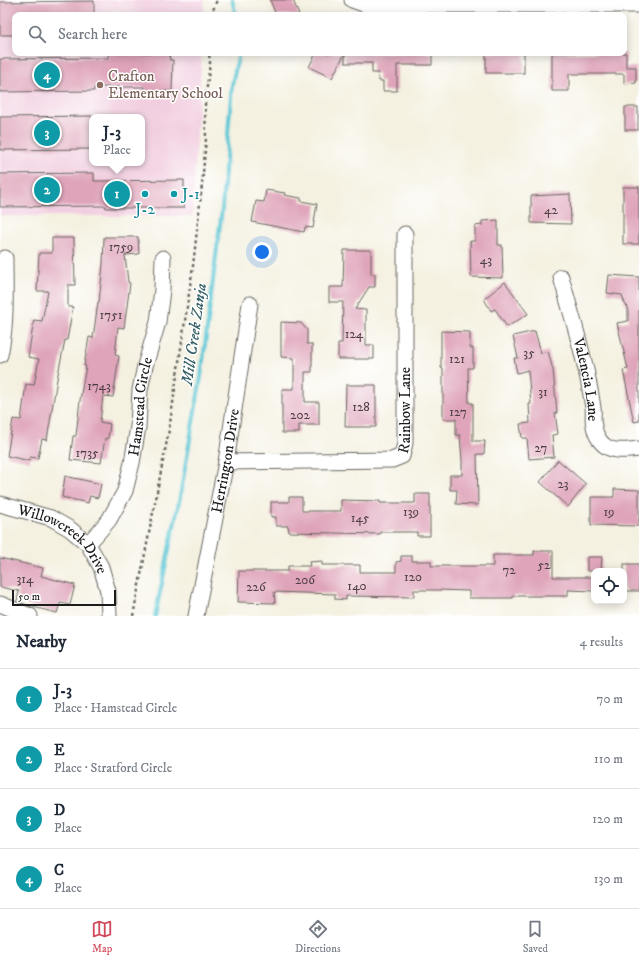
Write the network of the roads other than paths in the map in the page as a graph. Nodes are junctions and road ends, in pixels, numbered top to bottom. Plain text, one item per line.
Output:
1 (352, 0) edge
2 (639, 5) edge
3 (405, 234) dead end
4 (5, 258) dead end
5 (163, 258) dead end
6 (561, 277) dead end
7 (250, 304) dead end
8 (0, 355) edge
9 (639, 449) edge
10 (226, 462) junction
11 (0, 504) edge
12 (88, 544) junction
13 (0, 604) edge
14 (30, 616) edge
15 (108, 616) edge
16 (196, 616) edge

1 - 2 street
3 - 10 street, Rainbow Lane
4 - 8 street
5 - 12 street, Hamstead Circle
6 - 9 street, Valencia Lane
7 - 10 street, Herrington Drive
10 - 16 street, Herrington Drive
11 - 12 street, Willowcreek Drive
12 - 15 street, Willowcreek Drive
13 - 14 street

